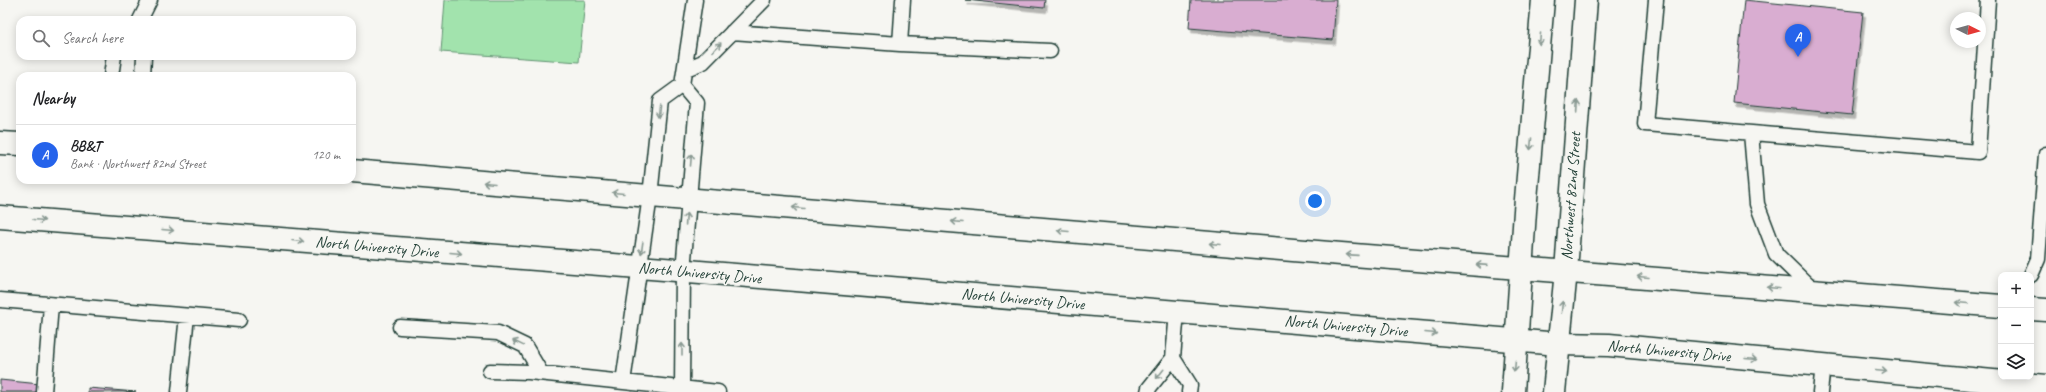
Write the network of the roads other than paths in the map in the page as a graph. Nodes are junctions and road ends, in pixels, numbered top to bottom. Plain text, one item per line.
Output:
1 (150, 0) edge
2 (695, 0) edge
3 (764, 0) edge
4 (903, 0) edge
5 (1543, 0) edge
6 (1586, 0) edge
7 (1656, 0) edge
8 (1988, 0) edge
9 (142, 16) edge
10 (732, 32) junction
11 (900, 44) junction
12 (1050, 51) dead end
13 (113, 60) edge
14 (144, 60) edge
15 (686, 69) junction
16 (112, 72) edge
17 (143, 72) edge
18 (682, 85) junction
19 (1751, 133) junction
20 (0, 143) edge
21 (16, 144) edge
22 (2046, 154) edge
23 (356, 172) edge
24 (650, 196) junction
25 (688, 199) junction
26 (0, 217) edge
27 (640, 267) junction
28 (1520, 268) junction
29 (683, 271) junction
30 (1566, 271) junction
31 (2032, 272) edge
32 (1814, 291) junction
33 (0, 300) edge
34 (51, 305) junction
35 (1998, 306) edge
36 (2034, 309) edge
37 (2046, 310) edge
38 (1177, 312) junction
39 (187, 316) junction
40 (239, 320) dead end
41 (400, 326) dead end
42 (1518, 340) junction
43 (1559, 344) junction
44 (1173, 358) junction
45 (1823, 365) junction
46 (490, 371) dead end
47 (541, 373) junction
48 (623, 382) junction
49 (2046, 386) edge
50 (682, 388) junction
51 (44, 392) edge
52 (178, 392) edge
53 (718, 392) edge
54 (1148, 392) edge
55 (1189, 392) edge
56 (1513, 392) edge
57 (1554, 392) edge
58 (1820, 392) edge

1 - 9 lane
2 - 15 lane
3 - 10 lane
4 - 11 lane
5 -> 28 main road
30 -> 6 main road, Northwest 82nd Street
7 - 19 lane
8 - 19 lane
10 - 11 lane
15 -> 10 lane
11 - 12 lane
13 - 16 lane
14 - 17 lane
15 - 18 lane
18 -> 24 lane
25 -> 18 lane
19 - 32 lane
20 - 21 main road
22 - 31 lane
24 -> 23 main road
24 - 25 main road
24 -> 27 lane
28 -> 25 main road
29 -> 25 lane
26 -> 27 main road, North University Drive
27 - 29 main road, North University Drive
27 - 48 lane
28 - 30 main road
28 - 42 main road
29 - 38 main road, North University Drive
50 -> 29 lane
32 -> 30 main road
43 -> 30 main road, Northwest 82nd Street
35 -> 32 main road
33 - 34 lane
34 - 39 lane
34 - 51 lane
36 - 37 main road
38 -> 42 main road, North University Drive
38 - 44 lane
39 - 40 lane
39 - 52 lane
47 -> 41 lane
42 - 43 main road, North University Drive
42 -> 56 main road
43 -> 45 main road, North University Drive
43 - 57 main road, Northwest 82nd Street
44 -> 54 lane
44 - 55 lane
45 -> 49 main road, North University Drive
45 - 58 lane
46 - 47 lane
47 - 48 lane
48 - 50 lane
50 - 53 lane

